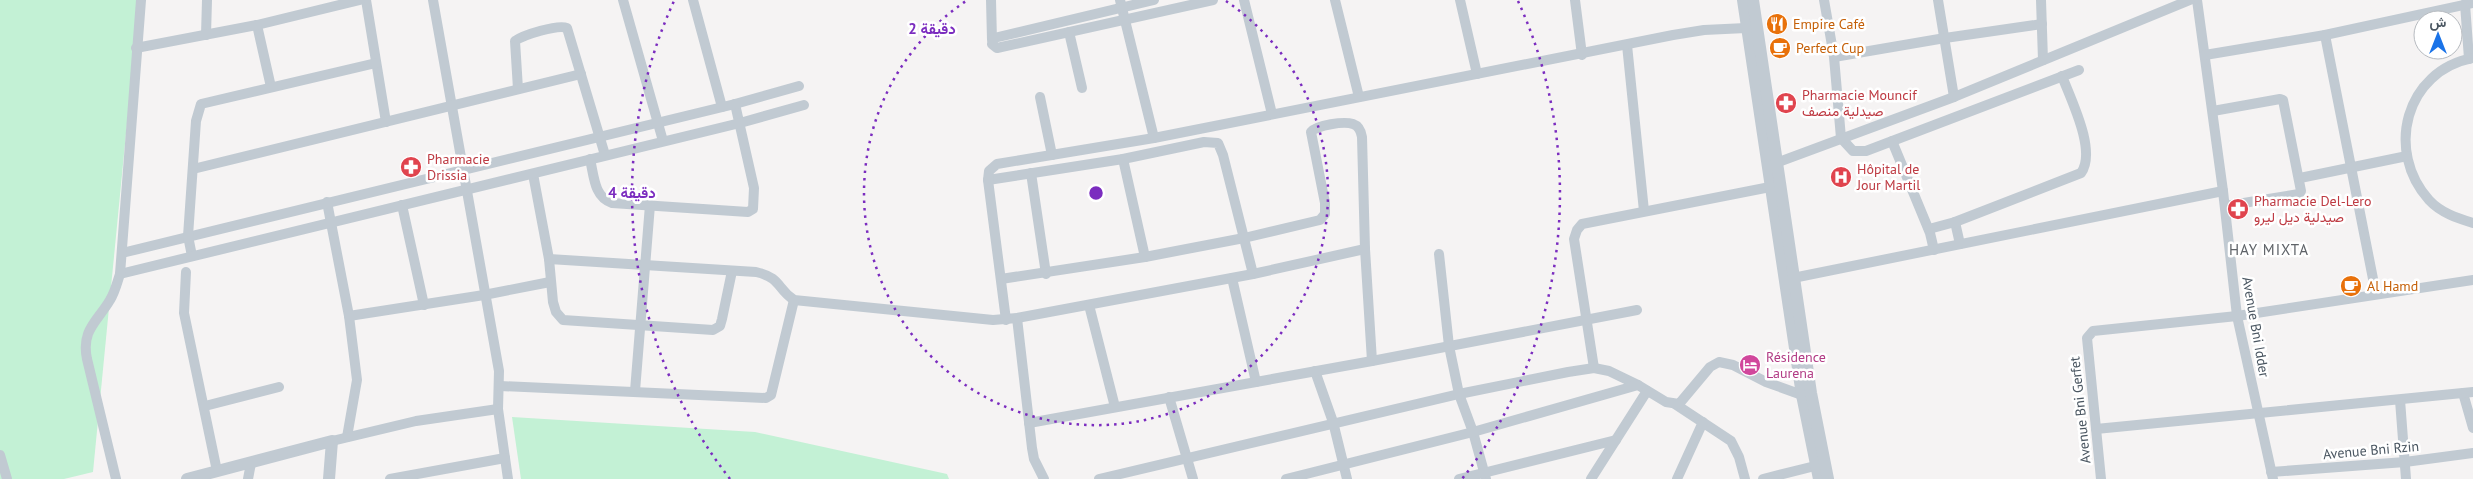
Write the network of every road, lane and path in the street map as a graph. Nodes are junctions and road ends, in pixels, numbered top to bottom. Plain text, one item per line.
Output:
1 (140, 0) edge
2 (207, 0) edge
3 (360, 0) edge
4 (366, 0) edge
5 (433, 0) edge
6 (623, 0) edge
7 (693, 0) edge
8 (991, 0) edge
9 (1154, 0) edge
10 (1213, 0) edge
11 (1244, 0) edge
12 (1335, 0) edge
13 (1460, 0) edge
14 (1575, 0) edge
15 (1743, 0) edge
16 (1753, 0) edge
17 (1824, 0) edge
18 (1938, 0) edge
19 (2041, 0) edge
20 (2190, 0) edge
21 (2197, 0) edge
22 (1121, 4) edge
23 (2469, 4) edge
24 (2439, 10) edge
25 (2413, 16) edge
26 (1125, 20) junction
27 (2042, 24) junction
28 (257, 25) junction
29 (1746, 28) junction
30 (1069, 32) junction
31 (206, 35) junction
32 (2325, 35) junction
33 (1945, 38) junction
34 (992, 40) junction
35 (1627, 44) junction
36 (136, 48) junction
37 (1582, 55) junction
38 (2205, 55) junction
39 (1834, 57) junction
40 (2471, 59) edge
41 (2043, 60) junction
42 (376, 63) junction
43 (2079, 70) dead end
44 (581, 74) junction
45 (1477, 74) junction
46 (2062, 76) junction
47 (799, 86) dead end
48 (271, 87) junction
49 (1082, 88) dead end
50 (518, 89) junction
51 (1040, 97) dead end
52 (1359, 97) junction
53 (1954, 97) junction
54 (735, 104) junction
55 (804, 105) dead end
56 (452, 106) junction
57 (722, 107) junction
58 (2212, 111) junction
59 (1272, 114) junction
60 (386, 122) junction
61 (657, 122) junction
62 (740, 123) junction
63 (598, 136) junction
64 (1154, 138) junction
65 (1841, 138) junction
66 (663, 141) junction
67 (1892, 141) junction
68 (605, 155) junction
69 (1052, 155) junction
70 (2407, 156) junction
71 (590, 159) junction
72 (1123, 159) junction
73 (1776, 163) junction
74 (2352, 167) junction
75 (463, 168) junction
76 (193, 169) junction
77 (1031, 173) junction
78 (533, 174) junction
79 (2300, 178) junction
80 (988, 180) junction
81 (1770, 187) junction
82 (467, 189) junction
83 (2223, 191) junction
84 (327, 202) junction
85 (402, 205) junction
86 (650, 205) junction
87 (2225, 206) junction
88 (1644, 212) junction
89 (331, 222) junction
90 (1954, 222) junction
91 (2473, 223) edge
92 (1929, 230) junction
93 (188, 236) junction
94 (1244, 238) junction
95 (1960, 244) junction
96 (1366, 249) junction
97 (1934, 250) junction
98 (122, 253) junction
99 (1439, 254) dead end
100 (192, 256) junction
101 (1145, 258) junction
102 (549, 259) junction
103 (644, 264) junction
104 (732, 271) junction
105 (186, 272) dead end
106 (120, 274) junction
107 (1046, 274) junction
108 (1253, 274) junction
109 (1232, 278) junction
110 (1793, 278) junction
111 (1001, 279) junction
112 (2473, 280) edge
113 (550, 282) junction
114 (2376, 294) junction
115 (484, 295) junction
116 (794, 300) junction
117 (424, 305) junction
118 (1089, 305) junction
119 (1637, 310) dead end
120 (349, 316) junction
121 (2238, 316) junction
122 (1018, 318) junction
123 (1006, 320) junction
124 (1588, 320) junction
125 (640, 325) junction
126 (1448, 346) junction
127 (1372, 361) junction
128 (1594, 368) junction
129 (1315, 371) junction
130 (1256, 382) junction
131 (1638, 385) junction
132 (500, 386) junction
133 (278, 388) dead end
134 (635, 391) junction
135 (1648, 391) junction
136 (2468, 393) edge
137 (1459, 394) junction
138 (1802, 395) junction
139 (1169, 397) junction
140 (2400, 400) junction
141 (1675, 404) junction
142 (205, 406) junction
143 (1115, 407) junction
144 (498, 409) junction
145 (2257, 414) junction
146 (1333, 422) junction
147 (1703, 422) junction
148 (1029, 423) junction
149 (2473, 428) edge
150 (2096, 429) junction
151 (1473, 432) junction
152 (347, 437) junction
153 (1616, 440) junction
154 (332, 442) junction
155 (2473, 453) edge
156 (0, 455) edge
157 (1187, 457) junction
158 (505, 458) junction
159 (2405, 462) junction
160 (251, 463) junction
161 (1343, 465) junction
162 (1817, 473) edge
163 (211, 474) edge
164 (2308, 474) edge
165 (430, 475) edge
166 (2272, 475) edge
167 (1485, 476) edge
168 (7, 479) edge
169 (116, 479) edge
170 (187, 479) edge
171 (248, 479) edge
172 (329, 479) edge
173 (390, 479) edge
174 (508, 479) edge
175 (1044, 479) edge
176 (1099, 479) edge
177 (1193, 479) edge
178 (1286, 479) edge
179 (1347, 479) edge
180 (1459, 479) edge
181 (1591, 479) edge
182 (1677, 479) edge
183 (1745, 479) edge
184 (1763, 479) edge
185 (1828, 479) edge
186 (2101, 479) edge
187 (2406, 479) edge

1 - 36 street
2 - 31 street
3 - 28 street
4 - 42 street
5 - 56 street
6 - 61 street
7 - 57 street
8 - 34 street
9 - 22 street
10 - 26 street
11 - 59 street
12 - 52 street
13 - 45 street
14 - 37 street
15 - 29 street
16 - 73 street
17 - 39 street
18 - 33 street
19 - 27 street
20 - 41 street
21 - 38 street, Avenue Bni Idder
22 - 26 street
22 - 34 street
23 - 24 street
23 - 40 street
25 - 32 street
26 - 30 street
26 - 64 street
27 - 33 street
27 - 41 street
28 - 31 street
28 - 48 street
29 - 35 street
29 - 81 street
30 - 34 street
30 - 49 street
31 - 36 street
32 - 38 street
32 - 74 street
33 - 39 street
33 - 53 street
35 - 37 street
35 - 88 street
36 - 98 street
37 - 45 street
38 - 58 street, Avenue Bni Idder
39 - 65 street
40 - 70 street
41 - 53 street
42 - 48 street
42 - 60 street
43 - 46 street
44 - 50 street
44 - 50 street
44 - 63 street
45 - 52 street
46 - 67 street
46 - 90 street
47 - 54 street
48 - 76 street
50 - 56 street
51 - 69 street
52 - 59 street
53 - 65 street
54 - 57 street
54 - 62 street
55 - 62 street
56 - 60 street
56 - 75 street
57 - 61 street
58 - 79 street
58 - 83 street, Avenue Bni Idder
59 - 64 street
60 - 76 street
61 - 63 street
61 - 66 street
62 - 66 street
62 - 86 street
63 - 68 street
63 - 75 street
64 - 69 street
65 - 67 street
65 - 73 street
66 - 68 street
67 - 92 street
68 - 71 street
69 - 80 street
70 - 74 street
70 - 91 street
71 - 78 street
71 - 86 street
72 - 77 street
72 - 94 street
72 - 101 street
73 - 110 street
74 - 79 street
74 - 114 street
75 - 82 street
75 - 84 street
76 - 93 street
77 - 80 street
77 - 107 street
78 - 82 street
78 - 102 street
79 - 87 street
80 - 111 street
81 - 88 street
81 - 138 street
82 - 85 street
82 - 115 street
83 - 87 street, Avenue Bni Idder
83 - 95 street
84 - 89 street
84 - 93 street
85 - 89 street
85 - 117 street
86 - 103 street
87 - 121 street, Avenue Bni Idder
88 - 124 street
89 - 100 street
89 - 120 street
90 - 92 street
90 - 95 street
92 - 97 street
93 - 98 street
93 - 100 street
94 - 96 street
94 - 101 street
94 - 108 street
95 - 97 street
96 - 108 street
96 - 127 street
97 - 110 street
98 - 106 street
99 - 126 street
100 - 106 street
101 - 107 street
102 - 103 street
102 - 113 street
103 - 104 street
103 - 125 street
104 - 116 street
104 - 125 street
105 - 142 street
106 - 169 street
107 - 111 street
108 - 109 street
109 - 118 street
109 - 130 street
110 - 185 street
111 - 123 street
112 - 114 street
113 - 115 street
113 - 125 street
114 - 121 street
115 - 117 street
115 - 132 street
116 - 123 street
116 - 134 street
117 - 120 street
118 - 122 street
118 - 143 street
119 - 124 street
120 - 152 street
121 - 145 street, Avenue Bni Idder
121 - 150 street, Avenue Bni Gerfet
122 - 123 street
122 - 148 street
124 - 126 street
124 - 128 street
125 - 134 street
126 - 127 street
126 - 137 street
127 - 129 street
128 - 131 street
128 - 137 street
129 - 130 street
129 - 146 street
130 - 139 street
131 - 135 street
131 - 151 street
132 - 134 street
132 - 144 street
133 - 142 street
135 - 141 street
135 - 153 street
136 - 140 street
136 - 149 street
137 - 146 street
137 - 151 street
138 - 141 street
138 - 162 street
139 - 143 street
139 - 157 street
140 - 145 street
140 - 159 street
141 - 147 street
142 - 163 street
143 - 148 street
144 - 152 street
144 - 158 street
145 - 150 street
145 - 166 street, Avenue Bni Idder
146 - 157 street
146 - 161 street
147 - 182 street
147 - 183 street
148 - 175 street
150 - 186 street, Avenue Bni Gerfet
151 - 161 street
151 - 167 street
152 - 154 street
153 - 167 street
153 - 181 street
154 - 160 street
154 - 172 street
155 - 159 street, Avenue Bni Rzin
156 - 168 street
157 - 176 street
157 - 177 street
158 - 165 street
158 - 174 street
159 - 164 street, Avenue Bni Rzin
159 - 187 street
160 - 163 street
160 - 171 street
161 - 178 street
161 - 179 street
162 - 184 street
163 - 170 street
164 - 166 street, Avenue Bni Rzin
165 - 173 street
167 - 180 street

